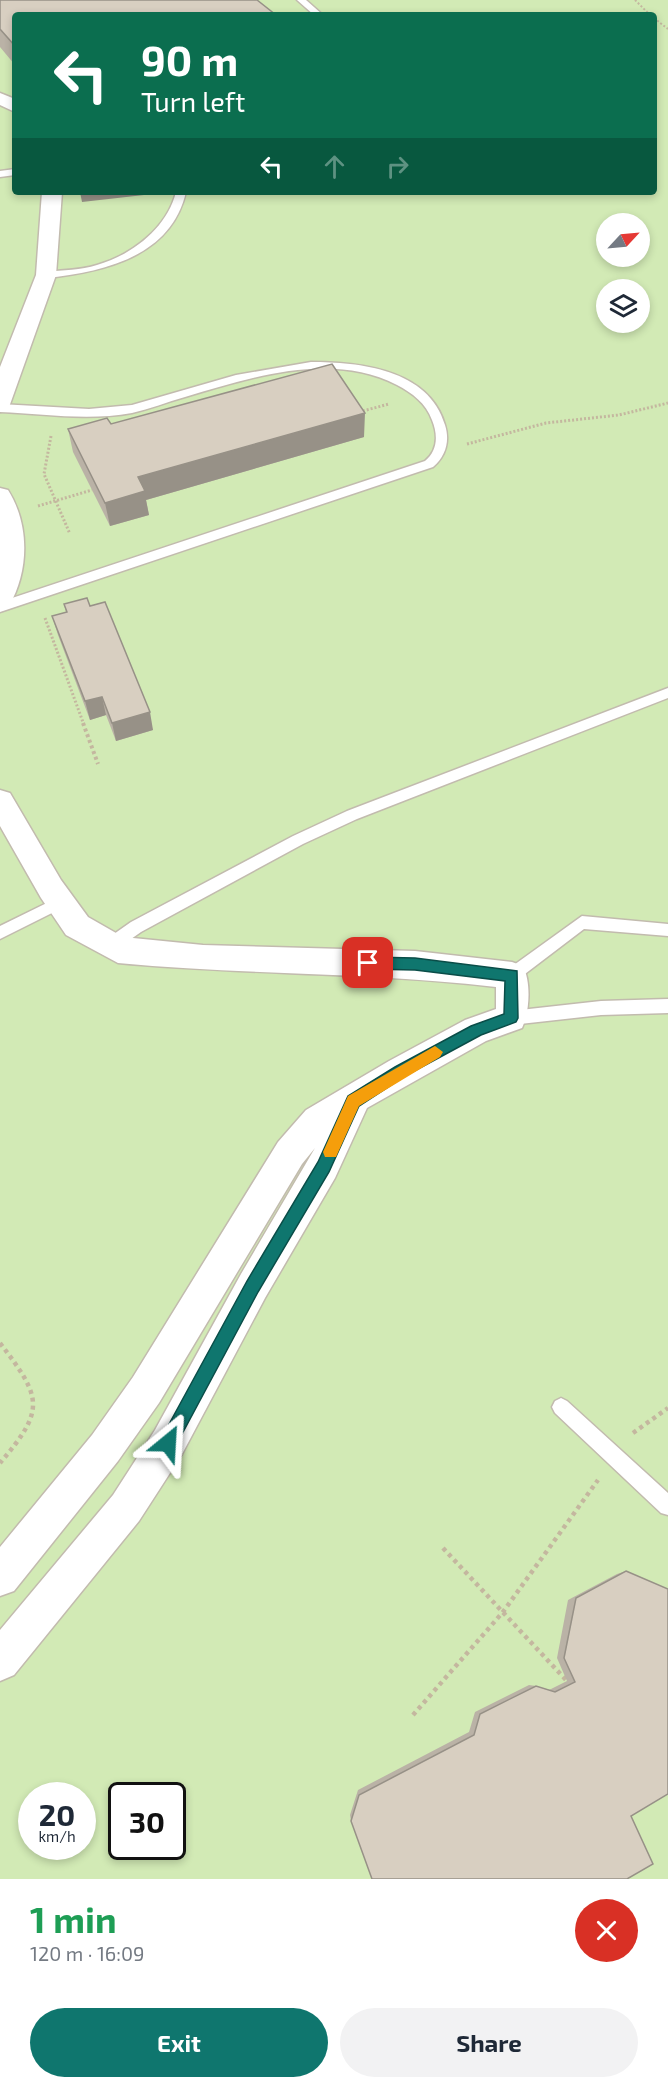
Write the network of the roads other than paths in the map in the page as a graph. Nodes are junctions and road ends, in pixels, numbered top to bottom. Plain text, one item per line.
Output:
1 (302, 0) edge
2 (316, 12) edge
3 (52, 195) edge
4 (180, 195) edge
5 (46, 275) junction
6 (0, 406) edge
7 (3, 506) edge
8 (0, 599) edge
9 (0, 607) edge
10 (668, 693) edge
11 (0, 801) edge
12 (61, 902) junction
13 (668, 930) edge
14 (0, 933) edge
15 (109, 946) junction
16 (512, 975) junction
17 (668, 1006) edge
18 (511, 1018) junction
19 (354, 1101) junction
20 (169, 1350) junction
21 (206, 1369) junction
22 (561, 1407) dead end
23 (668, 1506) edge
24 (0, 1577) edge
25 (0, 1661) edge

1 - 2 lane
3 - 5 street
4 - 5 lane
5 - 6 street
6 - 9 lane
7 - 8 street
10 - 15 lane
11 - 12 street
12 - 14 lane
12 - 15 street
13 - 16 lane
15 - 16 street
16 - 18 street
17 - 18 lane
18 - 19 street
19 - 20 street
19 - 21 street
20 - 21 street
20 - 24 street
21 - 25 street
22 - 23 lane

